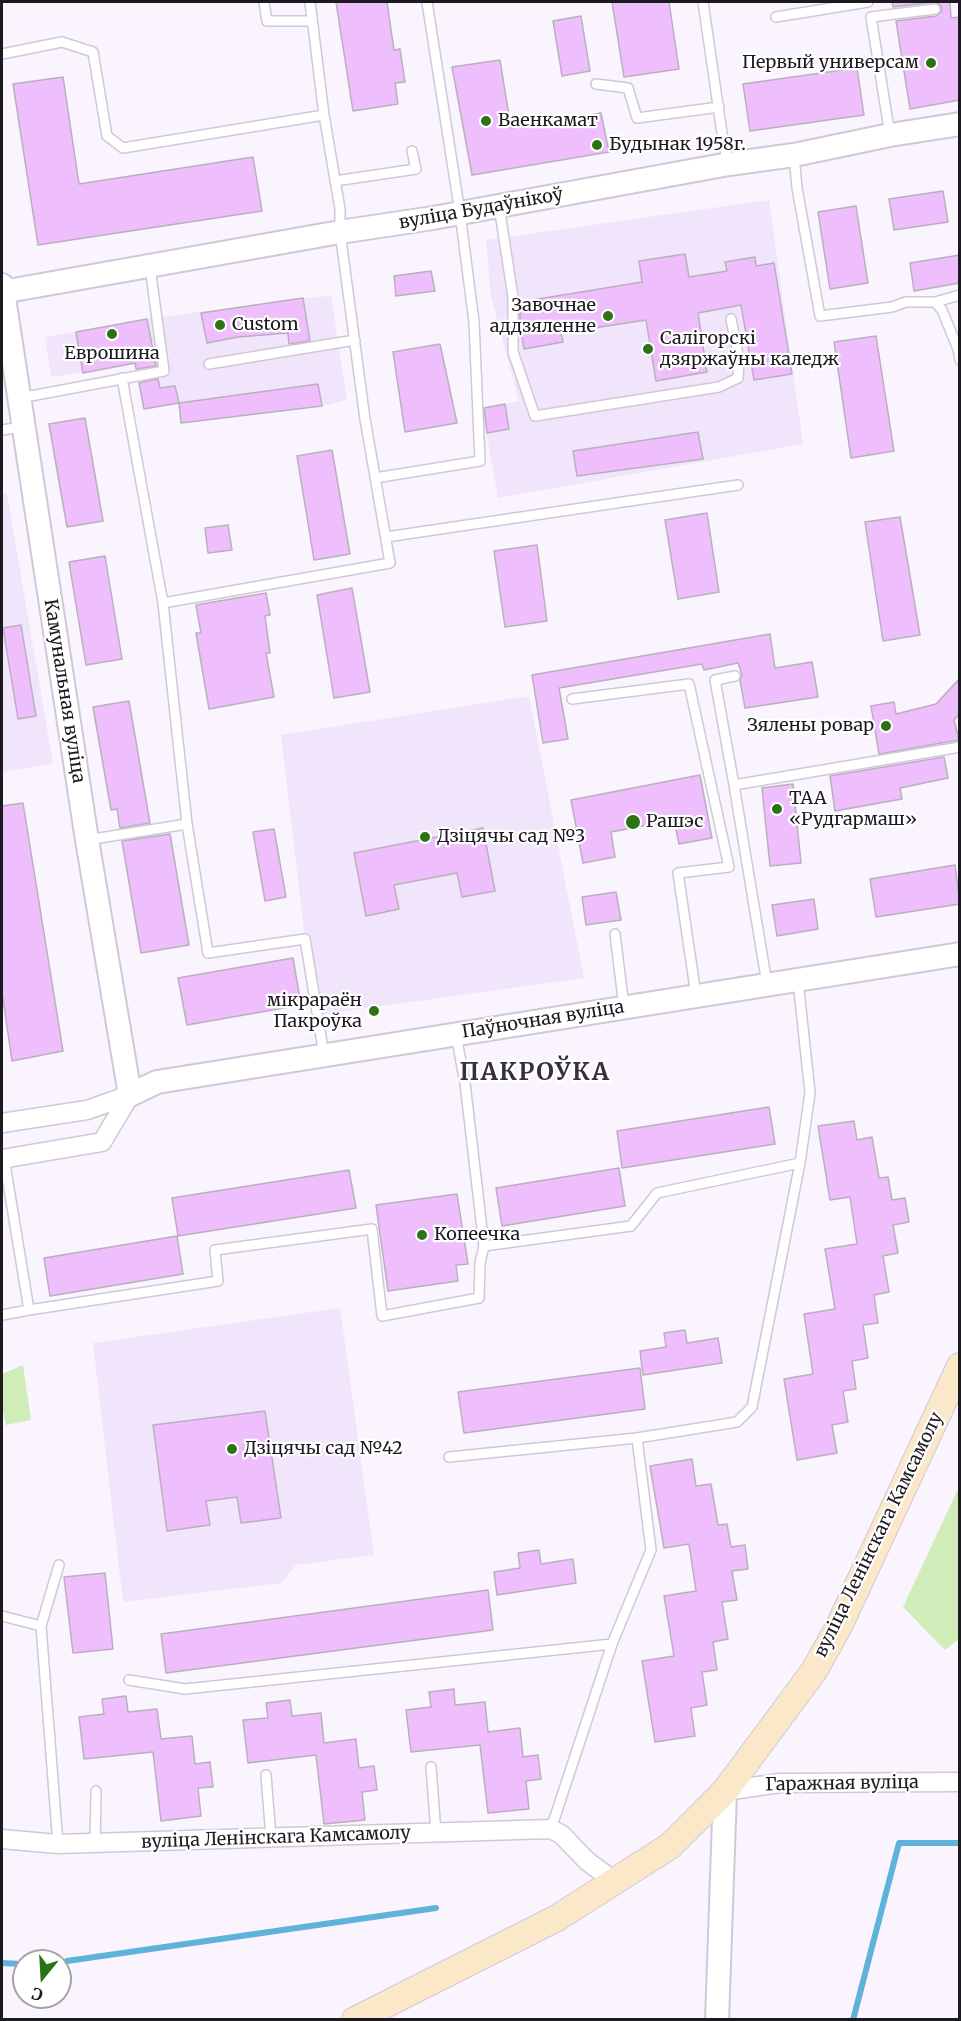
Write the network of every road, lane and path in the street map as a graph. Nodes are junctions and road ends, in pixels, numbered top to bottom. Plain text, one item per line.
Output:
1 (264, 2) edge
2 (310, 2) edge
3 (428, 2) edge
4 (703, 2) edge
5 (868, 2) edge
6 (935, 9) dead end
7 (776, 17) dead end
8 (871, 17) junction
9 (312, 21) junction
10 (2, 54) edge
11 (596, 84) dead end
12 (718, 107) junction
13 (324, 115) junction
14 (960, 124) edge
15 (890, 135) junction
16 (412, 151) dead end
17 (794, 155) junction
18 (729, 164) junction
19 (336, 181) junction
20 (499, 206) junction
21 (460, 213) junction
22 (340, 232) junction
23 (150, 267) junction
24 (2, 289) edge
25 (960, 296) edge
26 (935, 302) junction
27 (731, 319) dead end
28 (355, 340) junction
29 (960, 360) edge
30 (209, 364) dead end
31 (122, 378) junction
32 (18, 398) junction
33 (12, 429) edge
34 (375, 478) junction
35 (738, 485) dead end
36 (386, 537) junction
37 (163, 603) junction
38 (735, 676) dead end
39 (572, 699) dead end
40 (960, 747) edge
41 (734, 785) junction
42 (187, 824) junction
43 (87, 840) junction
44 (615, 934) dead end
45 (960, 954) edge
46 (797, 979) junction
47 (766, 984) junction
48 (696, 995) junction
49 (624, 1007) junction
50 (456, 1034) junction
51 (324, 1055) junction
52 (130, 1095) junction
53 (2, 1123) edge
54 (3, 1159) edge
55 (800, 1163) junction
56 (484, 1246) junction
57 (29, 1310) junction
58 (2, 1315) edge
59 (960, 1366) edge
60 (637, 1438) junction
61 (449, 1457) dead end
62 (59, 1565) dead end
63 (2, 1616) edge
64 (41, 1626) junction
65 (612, 1644) junction
66 (129, 1680) dead end
67 (431, 1767) dead end
68 (266, 1775) dead end
69 (960, 1782) edge
70 (96, 1791) dead end
71 (725, 1791) junction
72 (551, 1829) junction
73 (436, 1833) junction
74 (271, 1838) junction
75 (2, 1839) edge
76 (57, 1844) junction
77 (95, 1844) junction
78 (615, 1882) junction
79 (355, 2019) edge
80 (717, 2019) edge

1 - 9 lane
2 - 9 lane
3 - 21 lane
4 - 12 lane
5 - 7 lane
5 - 8 lane
6 - 8 lane
8 - 15 lane
9 - 13 lane
10 - 13 lane
11 - 12 lane
12 - 18 lane
13 - 19 lane
14 - 15 street, вуліца Будаўнікоў
15 - 17 street, вуліца Будаўнікоў
16 - 19 lane
17 - 18 street, вуліца Будаўнікоў
17 - 26 lane
18 - 20 street, вуліца Будаўнікоў
19 - 22 lane
20 - 21 street, вуліца Будаўнікоў
20 - 27 lane
21 - 22 street, вуліца Будаўнікоў
21 - 34 lane
22 - 23 street, вуліца Будаўнікоў
22 - 28 lane
23 - 24 street, вуліца Будаўнікоў
23 - 31 lane
24 - 32 street, Камунальная вуліца
25 - 26 lane
26 - 29 lane
28 - 30 lane
28 - 34 lane
31 - 32 lane
31 - 37 lane
32 - 33 street, Камунальная вуліца
33 - 43 street, Камунальная вуліца
34 - 36 lane
35 - 36 lane
36 - 37 lane
37 - 42 lane
38 - 41 lane
39 - 48 lane
40 - 41 lane
41 - 47 lane
42 - 43 lane
42 - 51 lane
43 - 52 street, Камунальная вуліца
44 - 49 lane
45 - 46 street, Паўночная вуліца
46 - 47 street, Паўночная вуліца
46 - 55 lane
47 - 48 street, Паўночная вуліца
48 - 49 street, Паўночная вуліца
49 - 50 street, Паўночная вуліца
50 - 51 street, Паўночная вуліца
50 - 56 lane
51 - 52 street, Паўночная вуліца
52 - 53 street
52 - 54 street
54 - 57 lane
55 - 56 lane
55 - 60 lane
56 - 57 lane
57 - 58 lane
59 - 71 main road, вуліца Ленінскага Камсамолу
60 - 61 lane
60 - 65 lane
62 - 64 lane
63 - 64 lane
64 - 76 lane
65 - 66 lane
65 - 72 lane
67 - 73 lane
68 - 74 lane
69 - 71 street, Гаражная вуліца
70 - 77 lane
71 - 78 main road, вуліца Ленінскага Камсамолу
71 - 80 street
72 - 73 street, вуліца Ленінскага Камсамолу
72 - 78 street
73 - 74 street, вуліца Ленінскага Камсамолу
74 - 77 street, вуліца Ленінскага Камсамолу
75 - 76 street, вуліца Ленінскага Камсамолу
76 - 77 street, вуліца Ленінскага Камсамолу
78 - 79 main road, вуліца Ленінскага Камсамолу

